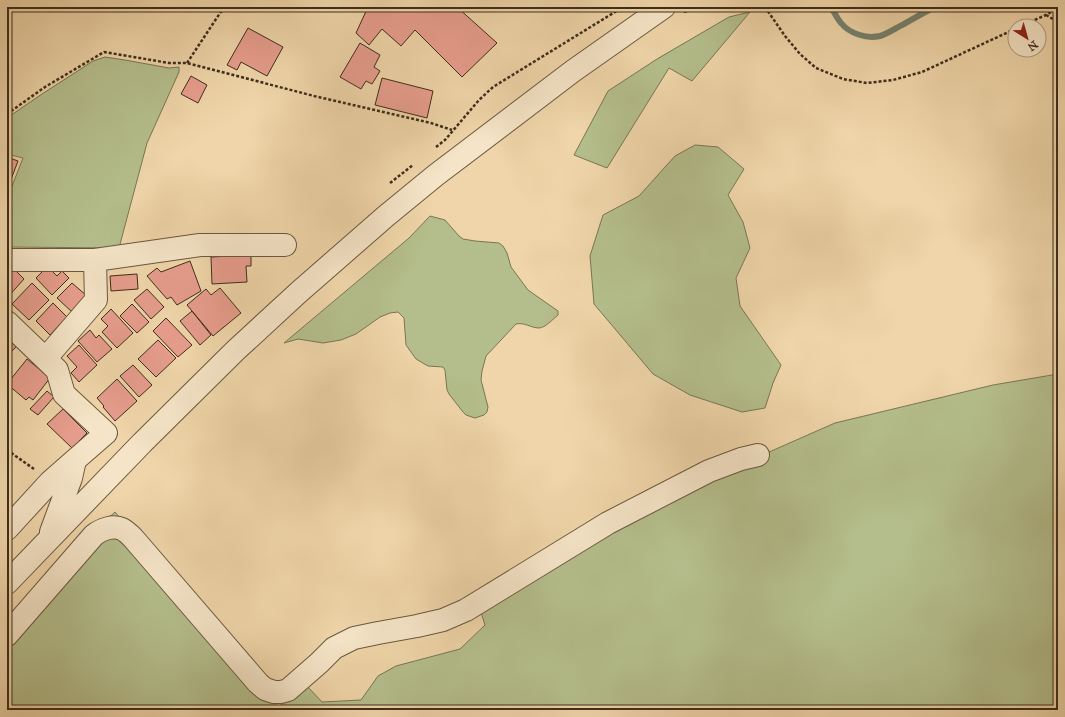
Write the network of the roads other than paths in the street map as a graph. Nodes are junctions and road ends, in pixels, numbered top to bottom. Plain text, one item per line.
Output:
1 (664, 7) edge
2 (285, 245) dead end
3 (7, 260) edge
4 (95, 260) junction
5 (7, 322) edge
6 (46, 358) junction
7 (758, 455) dead end
8 (75, 460) junction
9 (7, 529) edge
10 (48, 540) junction
11 (7, 583) edge
12 (7, 635) edge

1 - 10 street
2 - 4 street
3 - 4 street
4 - 6 street
5 - 6 street
6 - 8 street
7 - 12 street
8 - 9 street
8 - 10 street
10 - 11 street

